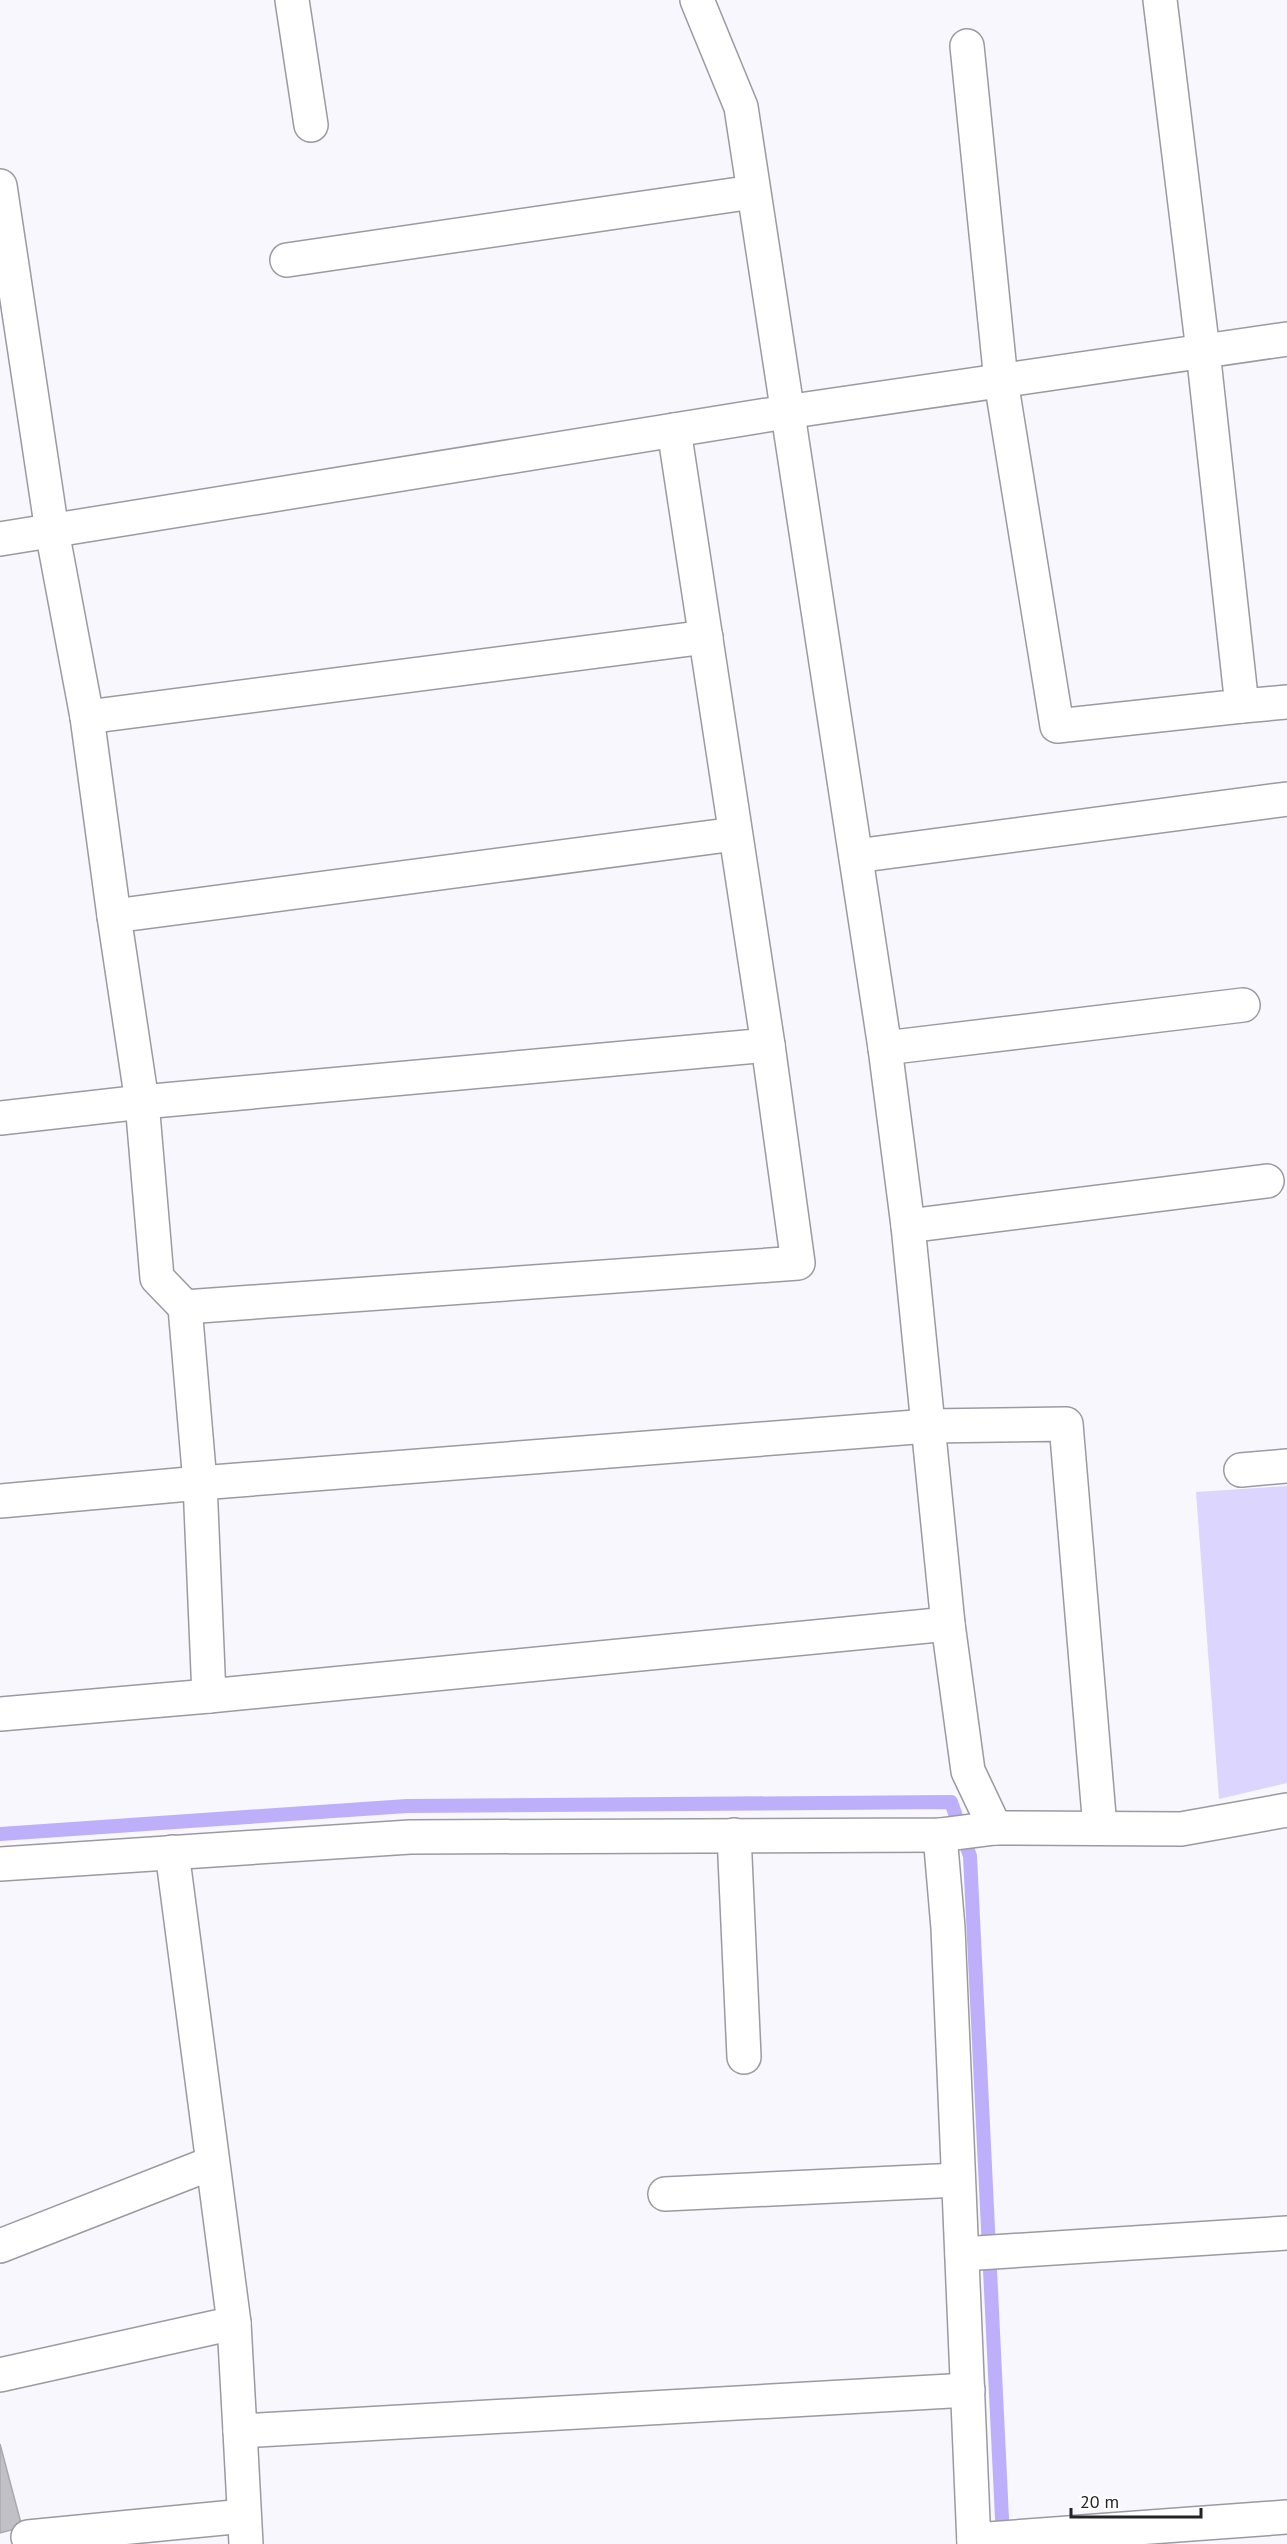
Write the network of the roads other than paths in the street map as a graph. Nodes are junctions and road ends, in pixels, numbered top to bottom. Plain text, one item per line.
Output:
1 (292, 0) edge
2 (697, 0) edge
3 (1160, 0) edge
4 (967, 46) dead end
5 (311, 125) dead end
6 (0, 187) edge
7 (753, 192) junction
8 (287, 260) dead end
9 (1287, 339) edge
10 (1203, 351) junction
11 (1001, 381) junction
12 (786, 412) junction
13 (674, 430) junction
14 (52, 531) junction
15 (0, 538) edge
16 (706, 637) junction
17 (1287, 702) edge
18 (1242, 706) junction
19 (87, 717) junction
20 (1287, 799) edge
21 (735, 834) junction
22 (856, 856) junction
23 (114, 916) junction
24 (1243, 1005) dead end
25 (768, 1045) junction
26 (885, 1048) junction
27 (142, 1102) junction
28 (0, 1118) edge
29 (1267, 1181) dead end
30 (908, 1226) junction
31 (185, 1307) junction
32 (928, 1426) junction
33 (1287, 1466) edge
34 (1241, 1470) dead end
35 (200, 1483) junction
36 (0, 1502) edge
37 (948, 1624) junction
38 (209, 1696) junction
39 (0, 1714) edge
40 (1287, 1810) edge
41 (1100, 1828) junction
42 (967, 1832) junction
43 (734, 1836) junction
44 (172, 1852) junction
45 (0, 1864) edge
46 (744, 2056) dead end
47 (212, 2163) junction
48 (958, 2180) junction
49 (665, 2194) dead end
50 (1287, 2233) edge
51 (0, 2246) edge
52 (987, 2253) junction
53 (234, 2323) junction
54 (0, 2375) edge
55 (968, 2390) junction
56 (240, 2431) junction
57 (1287, 2517) edge
58 (245, 2530) edge
59 (28, 2537) dead end
60 (980, 2541) edge

1 - 5 street
2 - 7 street
3 - 10 street
4 - 11 street
6 - 14 street
7 - 8 street
7 - 12 street
9 - 10 street
10 - 11 street
10 - 18 street
11 - 12 street
11 - 18 street
12 - 13 street
12 - 22 street
13 - 14 street
13 - 16 street
14 - 15 street
14 - 19 street
16 - 19 street
16 - 21 street
17 - 18 street
19 - 23 street
20 - 22 street
21 - 23 street
21 - 25 street
22 - 26 street
23 - 27 street
24 - 26 street
25 - 27 street
25 - 31 street
26 - 30 street
27 - 28 street
27 - 31 street
29 - 30 street
30 - 32 street
31 - 35 street
32 - 35 street
32 - 37 street
32 - 41 street
33 - 34 street
35 - 36 street
35 - 38 street
37 - 38 street
37 - 42 street
38 - 39 street
40 - 41 street
41 - 42 street
42 - 43 street
42 - 48 street
43 - 44 street
43 - 46 street
44 - 45 street
44 - 47 street
47 - 51 street
47 - 53 street
48 - 49 street
48 - 52 street
50 - 52 street
52 - 55 street
53 - 54 street
53 - 56 street
55 - 56 street
55 - 60 street
56 - 58 street
57 - 60 street
58 - 59 street

